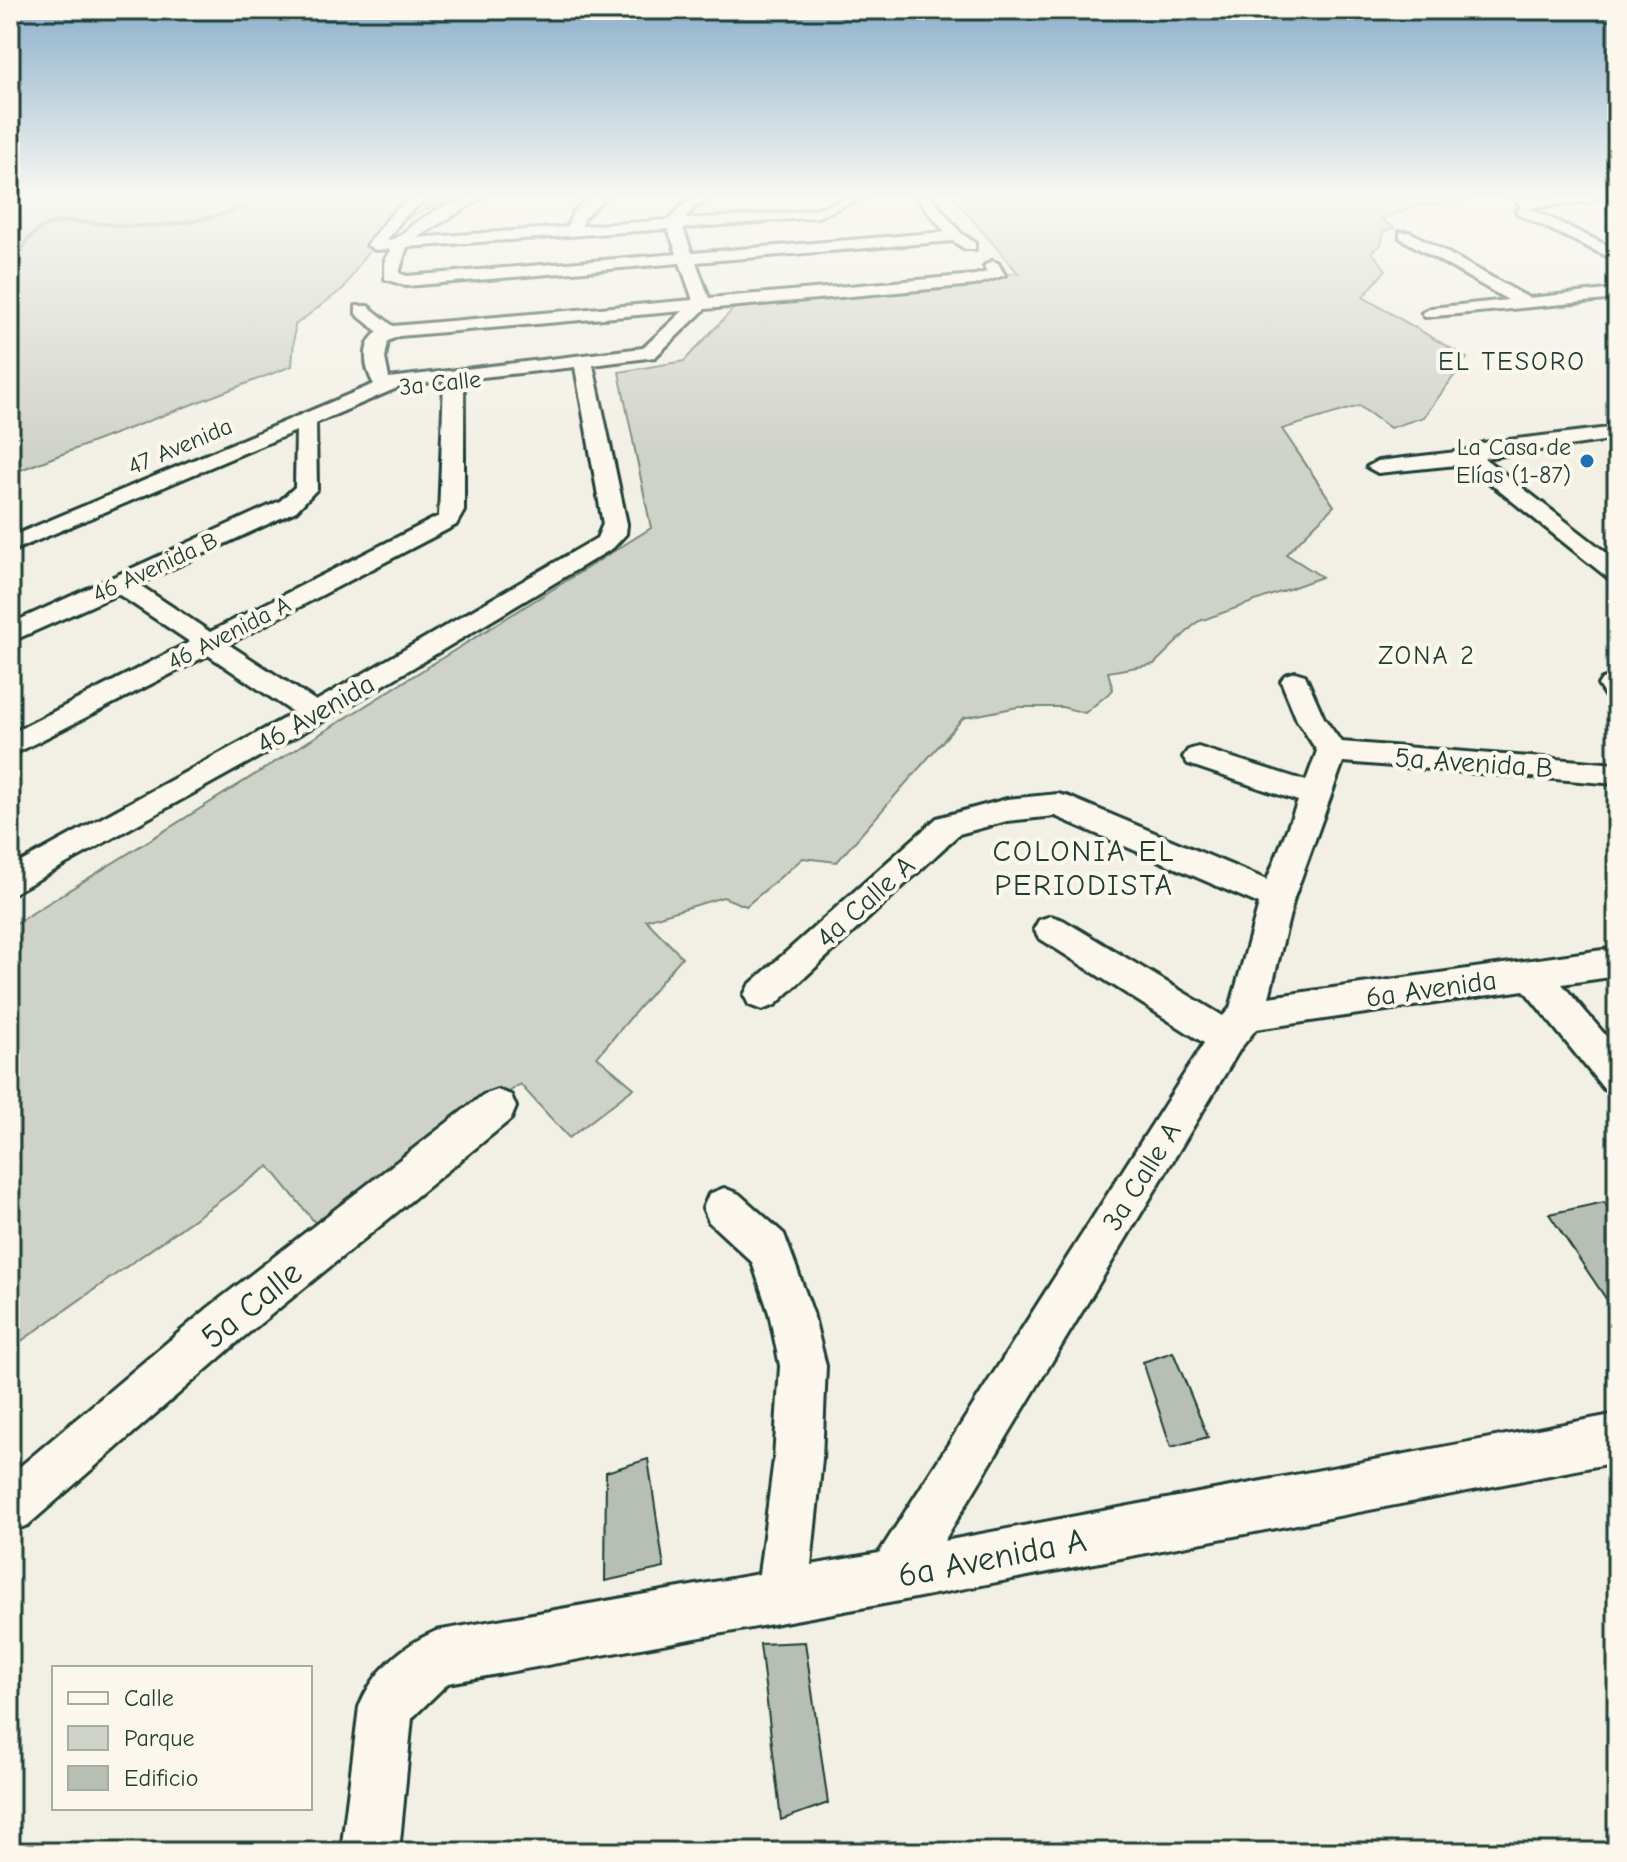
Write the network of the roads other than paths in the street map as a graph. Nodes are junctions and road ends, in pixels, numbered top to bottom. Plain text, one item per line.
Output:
1 (704, 284) edge
2 (926, 284) edge
3 (1492, 284) edge
4 (1617, 294) edge
5 (710, 301) junction
6 (1526, 303) junction
7 (362, 310) dead end
8 (1431, 313) dead end
9 (390, 333) junction
10 (584, 365) junction
11 (454, 378) junction
12 (381, 389) junction
13 (306, 422) junction
14 (1617, 433) edge
15 (1471, 457) junction
16 (1378, 467) dead end
17 (10, 545) edge
18 (1617, 573) edge
19 (119, 583) junction
20 (10, 634) edge
21 (210, 643) junction
22 (1295, 681) dead end
23 (315, 714) junction
24 (10, 746) edge
25 (1332, 751) junction
26 (1198, 757) dead end
27 (1617, 774) edge
28 (1317, 796) junction
29 (10, 883) edge
30 (1277, 898) junction
31 (1051, 929) dead end
32 (1617, 962) edge
33 (1532, 974) junction
34 (762, 995) dead end
35 (1236, 1026) junction
36 (1617, 1077) edge
37 (497, 1107) dead end
38 (724, 1208) dead end
39 (1617, 1438) edge
40 (10, 1507) edge
41 (894, 1576) junction
42 (782, 1596) junction
43 (370, 1852) edge

1 - 5 street
2 - 5 street
3 - 6 street
4 - 6 street
5 - 9 street
5 - 10 street, 3a Calle
6 - 8 street
7 - 9 street
9 - 12 street
10 - 11 street, 3a Calle
10 - 23 street, 46 Avenida
11 - 12 street, 3a Calle
11 - 21 street, 46 Avenida A
12 - 13 street, 47 Avenida
13 - 17 street, 47 Avenida
13 - 19 street, 46 Avenida B
14 - 15 street
15 - 16 street
15 - 18 street
19 - 20 street, 46 Avenida B
19 - 21 street
21 - 23 street
21 - 24 street, 46 Avenida A
22 - 25 street
23 - 29 street, 46 Avenida
25 - 27 street, 5a Avenida B
25 - 28 street, 3a Calle A
26 - 28 street
28 - 30 street, 3a Calle A
30 - 34 street, 4a Calle A
30 - 35 street, 3a Calle A
31 - 35 street
32 - 33 street, 6a Avenida
33 - 35 street, 6a Avenida
33 - 36 street
35 - 41 street, 3a Calle A
37 - 40 street, 5a Calle
38 - 42 street
39 - 41 street, 6a Avenida A
41 - 42 street, 6a Avenida A
42 - 43 street, 6a Avenida A

